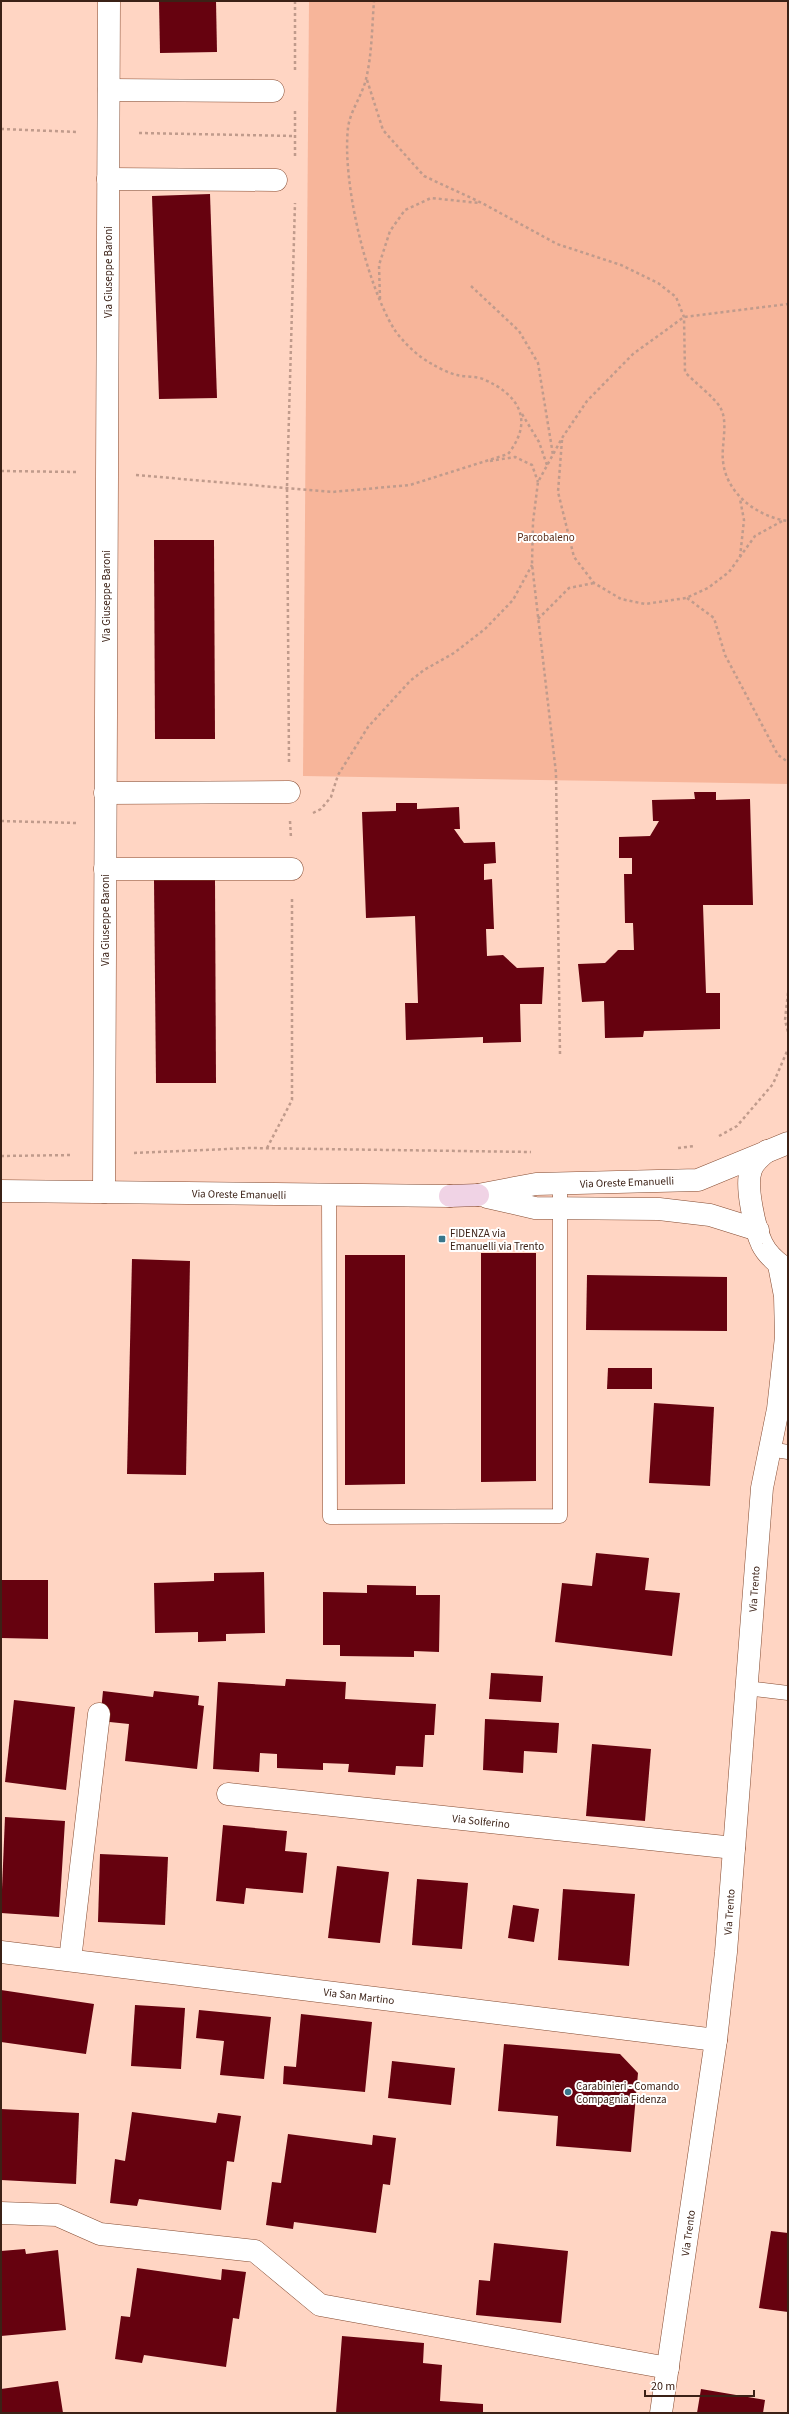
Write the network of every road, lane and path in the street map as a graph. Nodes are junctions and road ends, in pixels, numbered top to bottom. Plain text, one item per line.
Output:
1 (109, 1) edge
2 (295, 1) edge
3 (374, 1) edge
4 (295, 73) dead end
5 (366, 79) junction
6 (108, 90) junction
7 (274, 91) dead end
8 (295, 105) dead end
9 (1, 129) edge
10 (109, 133) junction
11 (295, 136) junction
12 (295, 159) dead end
13 (108, 179) junction
14 (276, 180) dead end
15 (295, 195) dead end
16 (482, 203) junction
17 (471, 286) dead end
18 (380, 300) junction
19 (788, 304) edge
20 (684, 317) junction
21 (522, 413) junction
22 (562, 438) junction
23 (553, 455) junction
24 (479, 462) junction
25 (547, 465) junction
26 (1, 471) edge
27 (107, 472) junction
28 (538, 482) junction
29 (287, 487) junction
30 (740, 498) junction
31 (786, 520) edge
32 (740, 557) junction
33 (532, 564) junction
34 (594, 583) junction
35 (686, 598) junction
36 (538, 619) junction
37 (788, 762) edge
38 (289, 792) junction
39 (105, 793) junction
40 (309, 815) dead end
41 (297, 821) dead end
42 (291, 824) junction
43 (105, 869) junction
44 (292, 869) junction
45 (788, 993) edge
46 (788, 1032) edge
47 (788, 1049) edge
48 (560, 1054) dead end
49 (788, 1129) edge
50 (717, 1138) dead end
51 (696, 1146) dead end
52 (779, 1146) edge
53 (268, 1148) junction
54 (673, 1148) dead end
55 (536, 1152) dead end
56 (104, 1154) junction
57 (1, 1156) edge
58 (560, 1184) junction
59 (1, 1191) edge
60 (104, 1192) junction
61 (478, 1195) junction
62 (329, 1196) junction
63 (560, 1209) junction
64 (758, 1230) junction
65 (784, 1268) edge
66 (783, 1400) edge
67 (778, 1451) edge
68 (746, 1688) junction
69 (788, 1693) edge
70 (99, 1714) dead end
71 (228, 1794) dead end
72 (734, 1848) junction
73 (1, 1952) edge
74 (70, 1960) junction
75 (716, 2040) junction
76 (1, 2213) edge
77 (668, 2368) junction
78 (661, 2413) edge

1 - 6 street, Via Giuseppe Baroni
2 - 4 path
3 - 5 path
5 - 16 path
5 - 18 path
6 - 7 street
6 - 10 street, Via Giuseppe Baroni
8 - 11 path
9 - 10 path
10 - 11 path
10 - 13 street, Via Giuseppe Baroni
11 - 12 path
13 - 14 street
13 - 27 street, Via Giuseppe Baroni
15 - 29 path
16 - 18 path
16 - 20 path
17 - 23 path
18 - 21 path
19 - 20 path
20 - 22 path
20 - 30 path
21 - 24 path
21 - 25 path
22 - 23 path
22 - 34 path
23 - 25 path
24 - 28 path
24 - 29 path
25 - 28 path
26 - 27 path
27 - 29 path
27 - 39 street, Via Giuseppe Baroni
28 - 33 path
29 - 38 path
30 - 31 path
30 - 32 path
31 - 32 path
32 - 35 path
33 - 36 path
33 - 40 path
34 - 35 path
34 - 36 path
35 - 37 path
36 - 48 path
38 - 39 street
38 - 42 path
39 - 43 street, Via Giuseppe Baroni
41 - 42 path
42 - 44 path
43 - 44 street
43 - 56 street, Via Giuseppe Baroni
44 - 53 path
45 - 46 path
47 - 50 path
49 - 52 street
51 - 54 path
52 - 58 street, Via Oreste Emanuelli
52 - 64 street
53 - 55 path
53 - 56 path
56 - 57 path
56 - 60 street, Via Giuseppe Baroni
58 - 61 street, Via Oreste Emanuelli
58 - 63 lane
59 - 60 street, Via Oreste Emanuelli
60 - 62 street, Via Oreste Emanuelli
61 - 62 street, Via Oreste Emanuelli
61 - 63 street, Via Oreste Emanuelli
62 - 63 lane
63 - 64 street, Via Oreste Emanuelli
64 - 65 street
65 - 66 street, Via Trento
66 - 67 street, Via Trento
67 - 68 street, Via Trento
68 - 69 lane
68 - 72 street, Via Trento
70 - 74 street
71 - 72 street, Via Solferino
72 - 75 street, Via Trento
73 - 74 street, Via San Martino
74 - 75 street, Via San Martino
75 - 77 street, Via Trento
76 - 77 street
77 - 78 street, Via Trento

